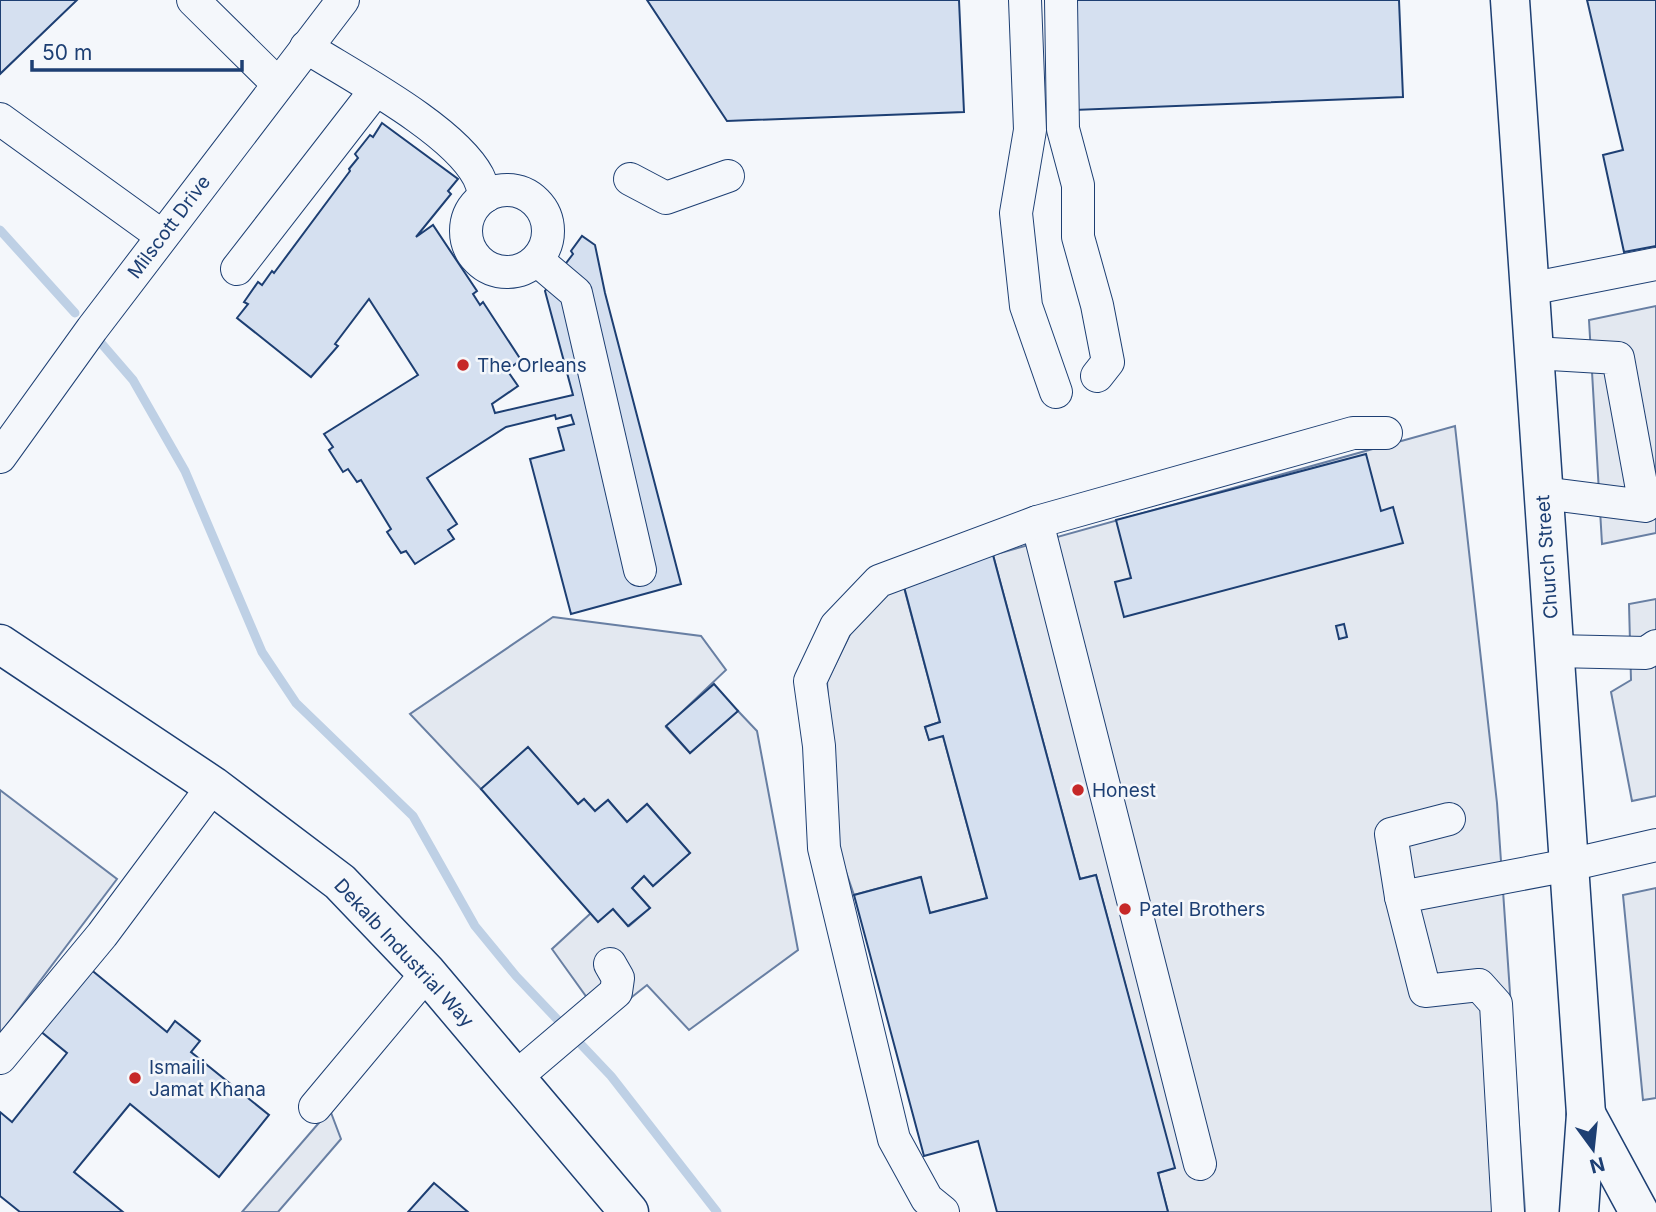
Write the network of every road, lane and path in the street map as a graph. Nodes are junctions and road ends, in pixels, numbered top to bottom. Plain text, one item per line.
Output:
1 (193, 0) edge
2 (343, 0) edge
3 (1025, 0) edge
4 (1062, 0) edge
5 (1510, 0) edge
6 (306, 47) junction
7 (278, 84) junction
8 (375, 91) junction
9 (0, 119) edge
10 (1063, 129) junction
11 (1030, 130) junction
12 (728, 176) dead end
13 (630, 179) dead end
14 (486, 196) junction
15 (162, 236) junction
16 (537, 260) junction
17 (1656, 264) edge
18 (237, 269) dead end
19 (1529, 289) junction
20 (1534, 353) junction
21 (1097, 376) dead end
22 (1056, 391) dead end
23 (1386, 433) dead end
24 (0, 457) edge
25 (1543, 493) junction
26 (1037, 522) junction
27 (640, 570) dead end
28 (0, 644) edge
29 (1656, 646) edge
30 (1554, 651) junction
31 (214, 786) junction
32 (1449, 818) dead end
33 (1656, 845) edge
34 (1569, 865) junction
35 (1401, 897) junction
36 (610, 964) dead end
37 (427, 973) junction
38 (0, 1058) edge
39 (516, 1077) junction
40 (315, 1107) dead end
41 (1586, 1114) junction
42 (1200, 1164) dead end
43 (629, 1212) edge
44 (943, 1212) edge
45 (1508, 1212) edge
46 (1579, 1212) edge
47 (1639, 1212) edge

1 - 7 street
2 - 6 street, Milscott Drive
3 - 11 street
4 - 10 street
5 - 19 main road, Church Street
6 - 7 street, Milscott Drive
6 - 8 street
7 - 15 street, Milscott Drive
8 - 14 street
8 - 18 street
9 - 15 street
10 - 11 street
10 - 21 street
11 - 22 street
12 - 13 street
14 - 16 street
14 - 16 street
15 - 24 street, Milscott Drive
16 - 27 street
17 - 19 street
19 - 20 main road, Church Street
20 - 25 main road, Church Street
20 - 25 street
23 - 26 street
25 - 30 main road, Church Street
26 - 42 street
26 - 44 street
28 - 31 main road, Dekalb Industrial Way
29 - 30 street
30 - 34 main road, Church Street
31 - 37 main road, Dekalb Industrial Way
31 - 38 street
32 - 35 street
33 - 34 street
34 - 35 street
34 - 41 main road, Church Street
35 - 45 street
36 - 39 street
37 - 39 main road, Dekalb Industrial Way
37 - 40 street
39 - 43 main road, Dekalb Industrial Way
41 - 46 main road, Church Street
41 - 47 main road, Church Street

